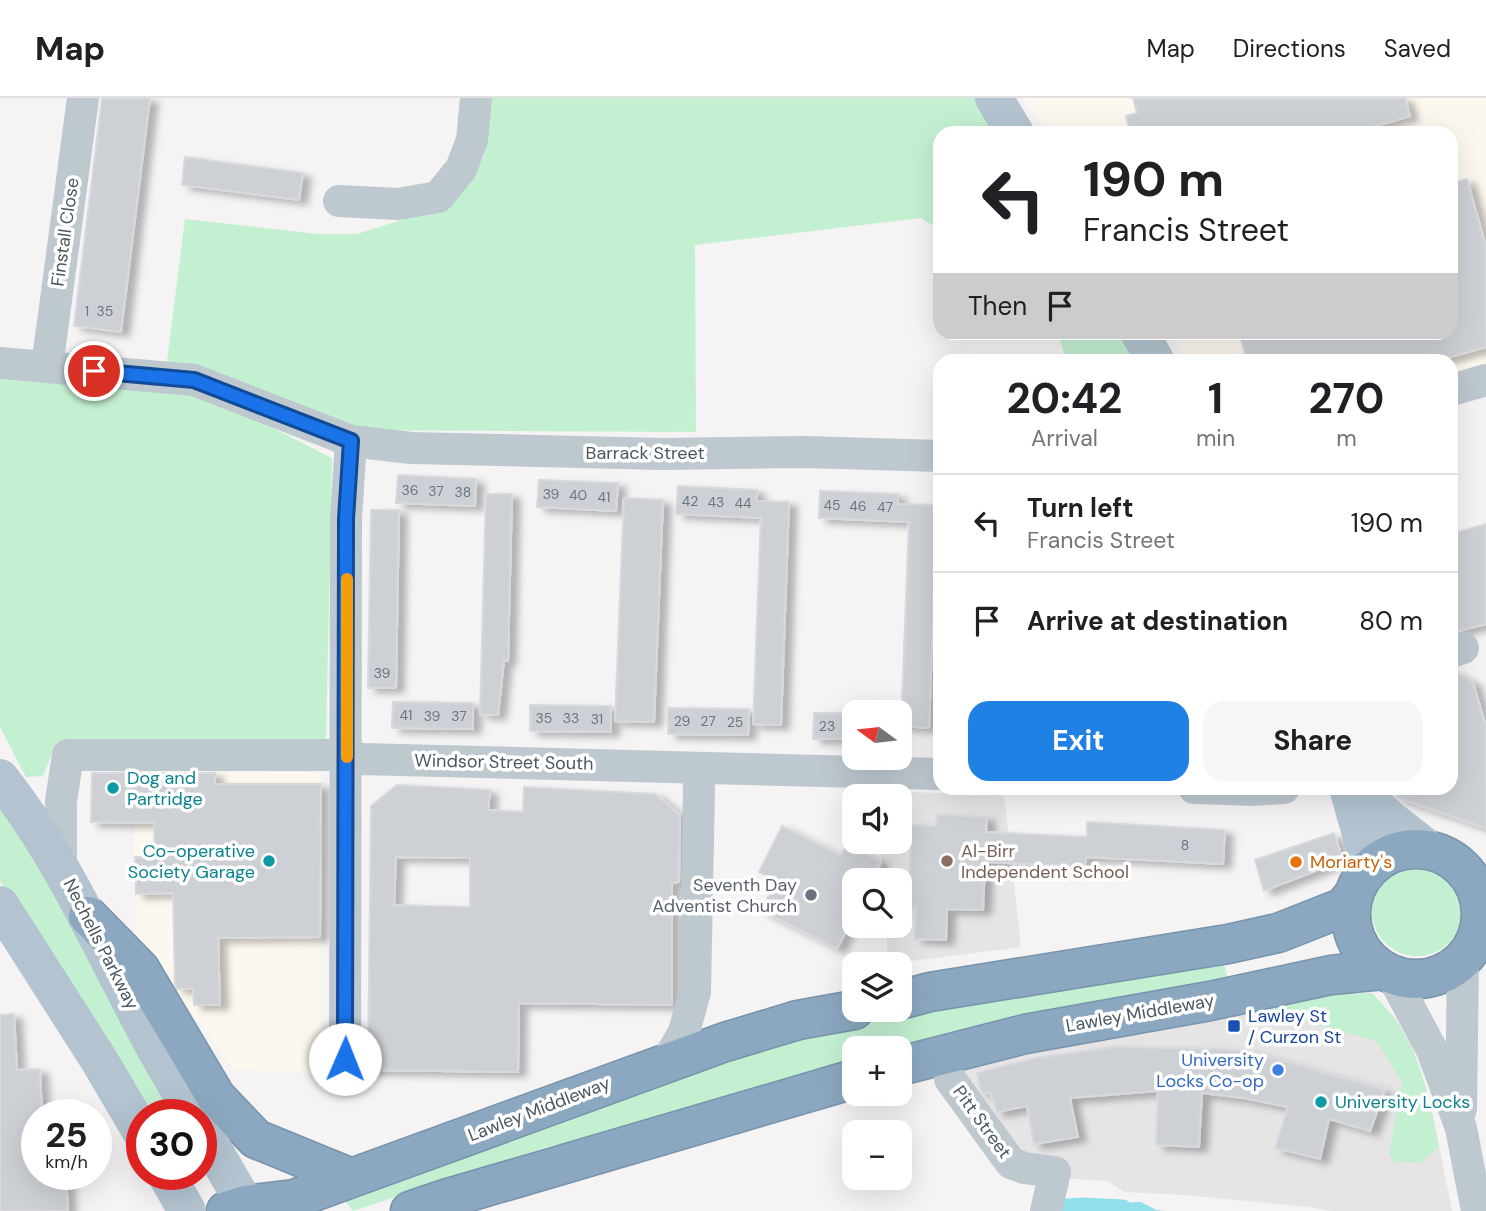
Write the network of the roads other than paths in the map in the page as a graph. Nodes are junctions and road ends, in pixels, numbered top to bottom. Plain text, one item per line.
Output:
1 (83, 98) edge
2 (476, 98) edge
3 (994, 98) edge
4 (1011, 126) edge
5 (339, 201) dead end
6 (0, 363) edge
7 (47, 366) junction
8 (1486, 380) edge
9 (1458, 388) edge
10 (351, 441) junction
11 (933, 456) edge
12 (347, 755) junction
13 (686, 768) junction
14 (933, 774) edge
15 (0, 778) edge
16 (1350, 795) edge
17 (1364, 795) edge
18 (1436, 853) junction
19 (1486, 855) edge
20 (61, 866) junction
21 (1359, 885) junction
22 (0, 905) edge
23 (88, 916) junction
24 (1476, 936) edge
25 (1387, 972) junction
26 (695, 992) junction
27 (912, 997) edge
28 (842, 1012) edge
29 (725, 1042) junction
30 (345, 1059) dead end
31 (666, 1063) junction
32 (912, 1063) edge
33 (950, 1079) dead end
34 (842, 1083) edge
35 (185, 1099) edge
36 (126, 1106) edge
37 (1461, 1128) junction
38 (217, 1161) edge
39 (349, 1177) junction
40 (175, 1190) edge
41 (1047, 1207) edge
42 (240, 1209) edge
43 (187, 1211) edge
44 (410, 1211) edge
45 (1477, 1211) edge

1 - 7 street, Finstall Close
2 - 5 street
3 - 4 main road
6 - 7 street, Barrack Street
7 - 10 street, Barrack Street
8 - 9 street
10 - 11 street, Barrack Street
10 - 12 street
12 - 13 street, Windsor Street South
12 - 20 street, Windsor Street South
12 - 30 street
13 - 14 street, Windsor Street South
13 - 26 street
15 - 20 main road, Nechells Parkway
16 - 21 main road
17 - 18 main road
18 - 19 highway
18 - 21 highway
18 - 24 highway
20 - 23 main road, Nechells Parkway
21 - 25 highway
21 - 27 highway
22 - 36 main road
23 - 35 main road, Nechells Parkway
23 - 39 highway
24 - 25 highway
24 - 37 street
25 - 32 highway, Lawley Middleway
25 - 37 street
26 - 29 street
26 - 31 street
28 - 29 highway, Lawley Middleway
29 - 31 highway, Lawley Middleway
31 - 39 highway, Lawley Middleway
33 - 41 street, Pitt Street
34 - 44 highway
37 - 45 street
38 - 42 main road
39 - 42 highway, Lawley Middleway
40 - 43 main road

